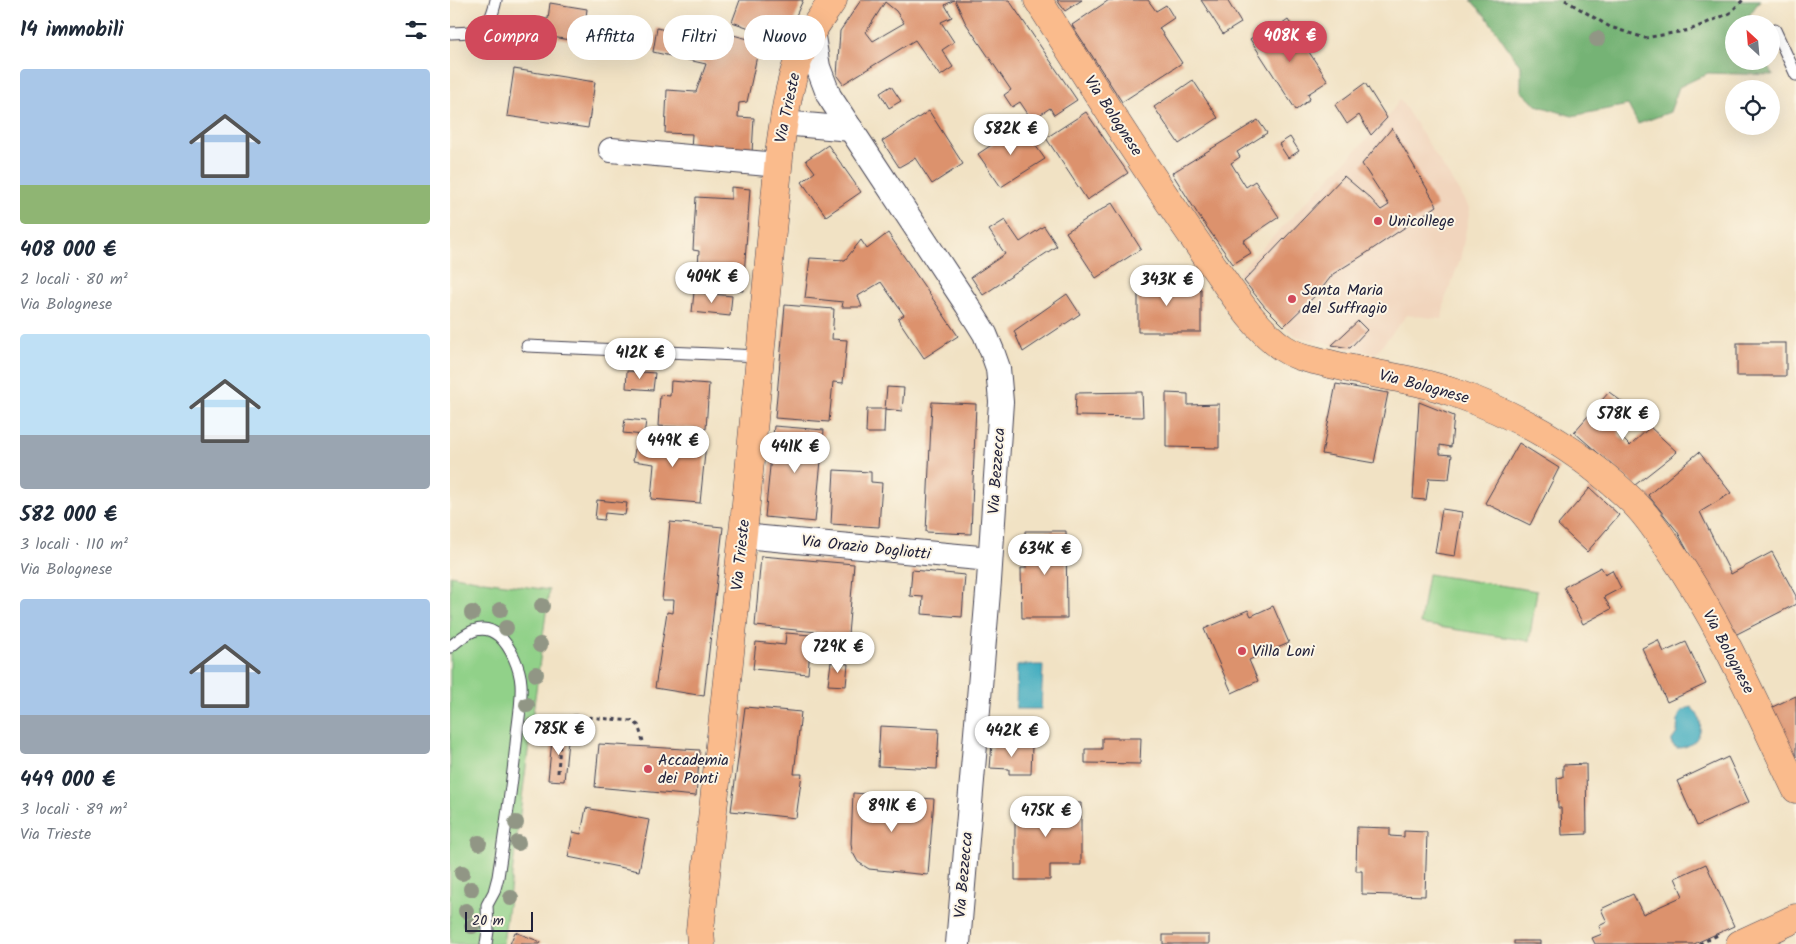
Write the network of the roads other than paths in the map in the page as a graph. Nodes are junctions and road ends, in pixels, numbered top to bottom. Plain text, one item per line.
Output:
1 (496, 0) edge
2 (833, 0) edge
3 (1038, 0) edge
4 (823, 15) edge
5 (450, 33) edge
6 (1780, 41) edge
7 (799, 60) edge
8 (817, 60) edge
9 (1796, 75) edge
10 (783, 123) junction
11 (851, 129) junction
12 (611, 150) dead end
13 (778, 164) junction
14 (527, 346) dead end
15 (760, 356) junction
16 (743, 536) junction
17 (990, 559) junction
18 (450, 647) edge
19 (1796, 789) edge
20 (1796, 918) edge
21 (486, 944) edge
22 (701, 944) edge
23 (958, 944) edge
24 (1740, 944) edge

1 - 5 lane
2 - 4 main road, Via Trieste
3 - 19 main road, Via Bolognese
6 - 9 lane
7 - 10 main road, Via Trieste
8 - 11 street, Via Bezzecca
10 - 11 street
10 - 13 main road, Via Trieste
11 - 17 street, Via Bezzecca
12 - 13 street, Via Trieste
13 - 15 main road, Via Trieste
14 - 15 lane
15 - 16 main road, Via Trieste
16 - 17 street, Via Orazio Dogliotti
16 - 22 main road, Via Trieste
17 - 23 street, Via Bezzecca
18 - 21 lane
20 - 24 main road

